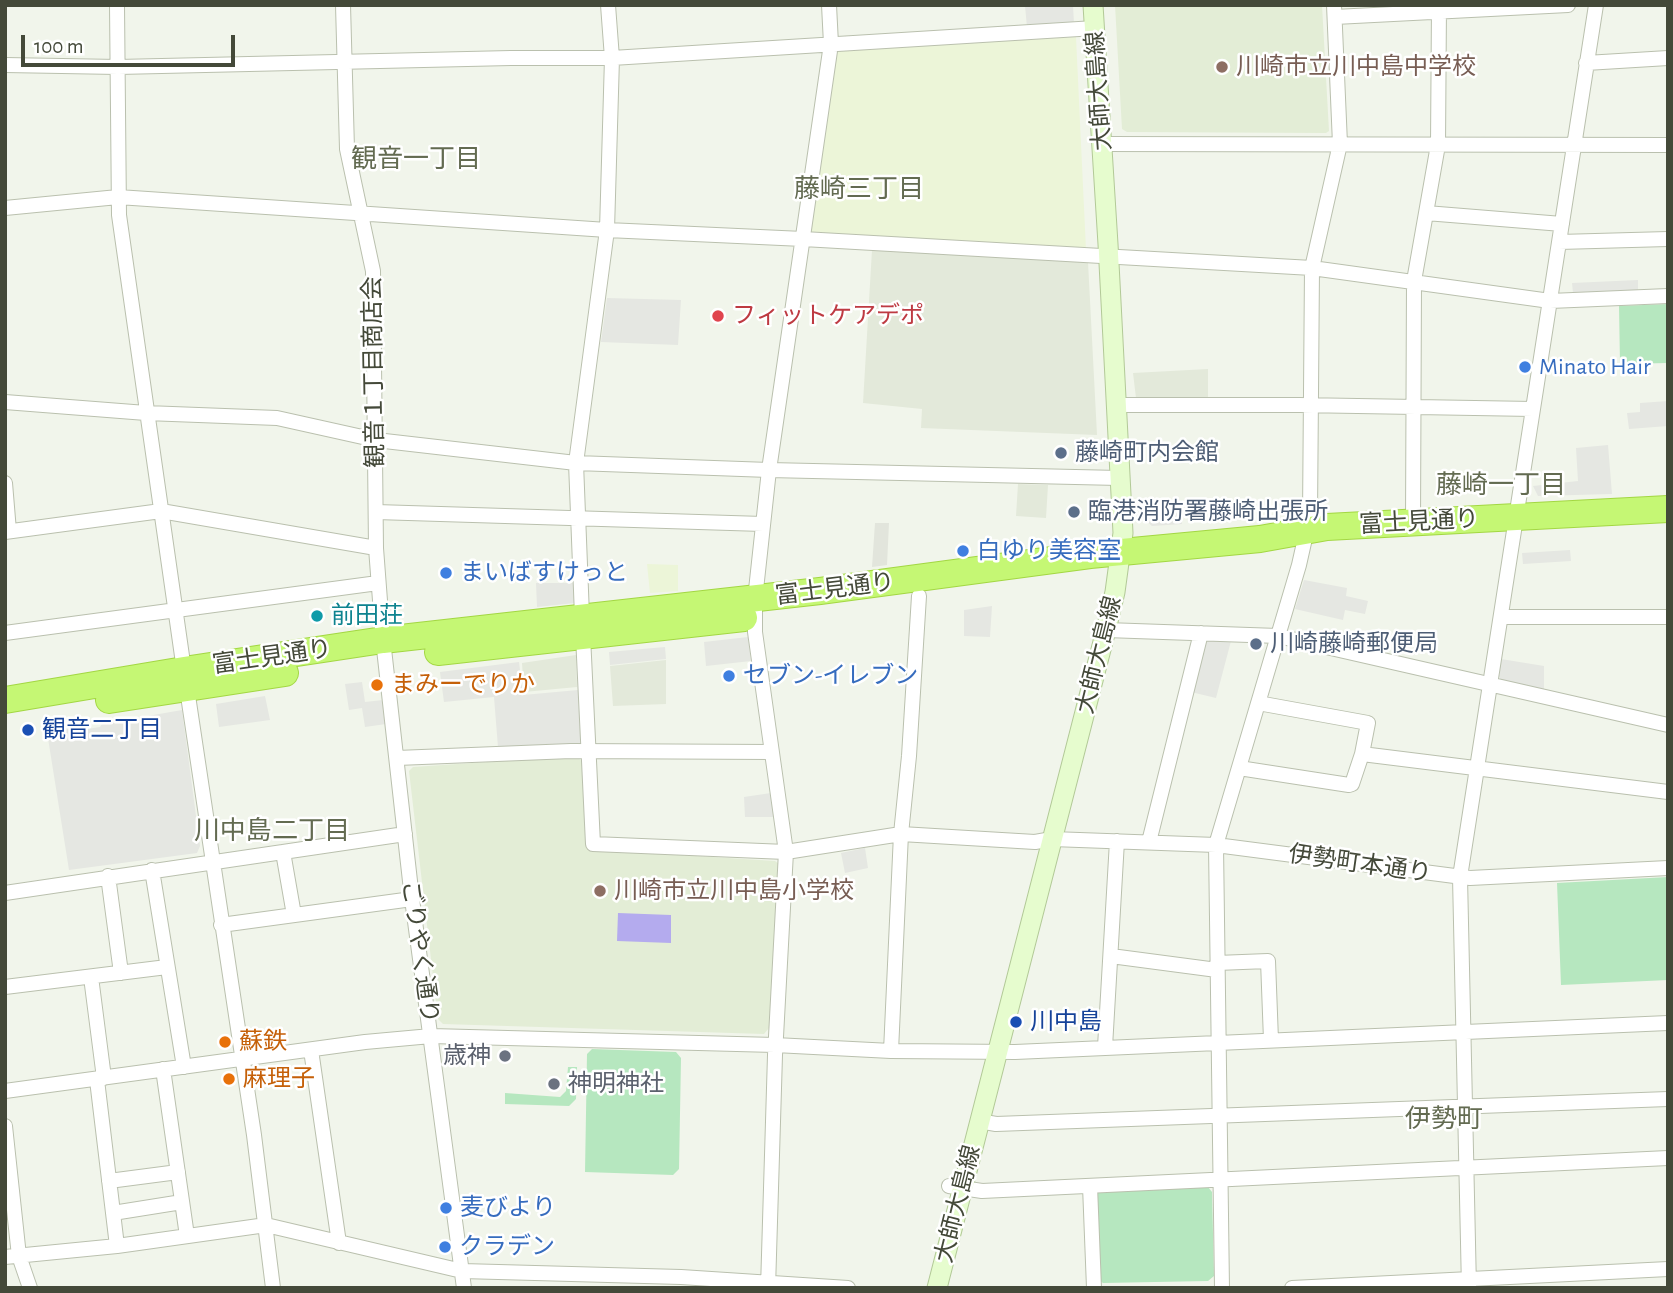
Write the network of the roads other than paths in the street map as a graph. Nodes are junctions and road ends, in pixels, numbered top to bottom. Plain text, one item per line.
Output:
1 (117, 5) edge
2 (343, 5) edge
3 (608, 5) edge
4 (829, 5) edge
5 (1093, 5) edge
6 (1568, 5) edge
7 (1596, 5) edge
8 (1439, 9) edge
9 (1334, 11) edge
10 (1094, 28) junction
11 (831, 44) junction
12 (612, 58) junction
13 (1668, 58) edge
14 (344, 61) junction
15 (1587, 63) junction
16 (5, 65) edge
17 (118, 67) junction
18 (1102, 144) junction
19 (1340, 144) junction
20 (1573, 144) junction
21 (1438, 145) junction
22 (1668, 145) edge
23 (118, 197) junction
24 (5, 208) edge
25 (359, 212) junction
26 (1426, 213) junction
27 (1562, 224) junction
28 (607, 230) junction
29 (803, 239) junction
30 (1668, 239) edge
31 (1559, 242) junction
32 (1109, 257) junction
33 (1312, 268) junction
34 (1414, 281) junction
35 (1668, 296) edge
36 (1550, 301) junction
37 (5, 402) edge
38 (1116, 405) junction
39 (1312, 405) junction
40 (1412, 408) junction
41 (1533, 410) junction
42 (146, 413) junction
43 (376, 440) junction
44 (576, 463) junction
45 (769, 470) junction
46 (1119, 478) junction
47 (5, 483) edge
48 (1668, 509) edge
49 (161, 512) junction
50 (376, 512) junction
51 (579, 520) junction
52 (1413, 522) junction
53 (763, 524) junction
54 (1668, 525) edge
55 (1515, 526) junction
56 (7, 532) edge
57 (1306, 538) junction
58 (376, 548) junction
59 (1120, 561) junction
60 (379, 583) junction
61 (919, 596) junction
62 (755, 608) junction
63 (174, 610) junction
64 (1502, 617) junction
65 (1668, 617) edge
66 (582, 626) junction
67 (1106, 630) junction
68 (5, 633) edge
69 (1201, 633) junction
70 (1278, 636) junction
71 (384, 649) junction
72 (186, 679) junction
73 (1491, 684) junction
74 (5, 700) edge
75 (1258, 703) junction
76 (5, 718) edge
77 (1668, 725) edge
78 (587, 750) junction
79 (772, 752) junction
80 (1362, 754) junction
81 (397, 758) junction
82 (1238, 768) junction
83 (1478, 769) junction
84 (1668, 792) edge
85 (405, 834) junction
86 (901, 834) junction
87 (1052, 839) junction
88 (1117, 841) junction
89 (1149, 842) junction
90 (1216, 845) junction
91 (283, 852) junction
92 (786, 852) junction
93 (211, 862) junction
94 (1668, 869) edge
95 (152, 870) junction
96 (108, 876) junction
97 (1460, 877) junction
98 (5, 893) edge
99 (412, 899) junction
100 (293, 915) junction
101 (221, 925) junction
102 (1111, 956) junction
103 (167, 967) junction
104 (1217, 967) junction
105 (121, 973) junction
106 (91, 977) junction
107 (5, 987) edge
108 (1668, 1023) edge
109 (1464, 1033) junction
110 (431, 1036) junction
111 (1271, 1040) junction
112 (1218, 1043) junction
113 (775, 1045) junction
114 (1105, 1046) junction
115 (311, 1050) junction
116 (891, 1051) junction
117 (991, 1051) junction
118 (241, 1058) junction
119 (184, 1067) junction
120 (163, 1069) junction
121 (101, 1079) junction
122 (5, 1091) edge
123 (1668, 1099) edge
124 (1465, 1107) junction
125 (1219, 1116) junction
126 (979, 1121) junction
127 (5, 1126) edge
128 (1668, 1158) edge
129 (1466, 1167) junction
130 (178, 1172) junction
131 (1221, 1179) junction
132 (109, 1181) junction
133 (1090, 1186) junction
134 (964, 1188) junction
135 (182, 1202) junction
136 (113, 1213) junction
137 (266, 1225) junction
138 (187, 1236) junction
139 (339, 1243) junction
140 (117, 1246) junction
141 (12, 1256) edge
142 (1668, 1269) edge
143 (463, 1271) junction
144 (1469, 1283) edge
145 (768, 1285) edge
146 (30, 1288) edge
147 (273, 1288) edge
148 (464, 1288) edge
149 (848, 1288) edge
150 (937, 1288) edge
151 (1094, 1288) edge
152 (1222, 1288) edge
153 (1292, 1288) edge

1 - 17 street
2 - 14 street, 観音１丁目商店会
3 - 12 street
4 - 11 street
5 - 10 street, 大師大島線
6 - 8 street
7 - 15 street
8 - 9 street
8 - 21 street
9 - 19 street
10 - 11 street
10 - 18 street, 大師大島線
11 - 12 street
11 - 29 street
12 - 14 street
12 - 28 street
13 - 15 street
14 - 17 street
14 - 25 street, 観音１丁目商店会
15 - 20 street
16 - 17 street
17 - 23 street
18 - 19 street
18 - 32 street, 大師大島線
19 - 21 street
19 - 33 street
20 - 21 street
20 - 22 street
20 - 27 street
21 - 26 street
23 - 24 street
23 - 25 street
23 - 42 street
25 - 28 street
25 - 43 street, 観音１丁目商店会
26 - 27 street
26 - 34 street
27 - 31 street
28 - 29 street
28 - 44 street
29 - 32 street
29 - 45 street
30 - 31 street
31 - 36 street
32 - 33 street
32 - 38 street, 大師大島線
33 - 34 street
33 - 39 street
34 - 36 street
34 - 40 street
35 - 36 street
36 - 41 street
37 - 42 street
38 - 39 street
38 - 46 street, 大師大島線
39 - 40 street
39 - 57 street
40 - 41 street
40 - 52 street
41 - 55 street
42 - 43 street
42 - 49 street
43 - 44 street
43 - 50 street, 観音１丁目商店会
44 - 45 street
44 - 51 street
45 - 46 street
45 - 53 street
46 - 59 street, 大師大島線
47 - 56 street
48 - 55 highway, 富士見通り
49 - 56 street
49 - 58 street
49 - 63 street
50 - 51 street
50 - 58 street, 観音１丁目商店会
51 - 53 street
51 - 66 street
52 - 55 highway, 富士見通り
52 - 57 highway, 富士見通り
53 - 62 street
54 - 55 highway, 富士見通り
55 - 57 highway, 富士見通り
55 - 64 street
57 - 59 highway, 富士見通り
57 - 70 street
58 - 60 street, 観音１丁目商店会
59 - 61 highway, 富士見通り
59 - 62 highway, 富士見通り
59 - 67 street, 大師大島線
60 - 63 street
60 - 71 street, 観音１丁目商店会
61 - 62 highway, 富士見通り
61 - 86 street
62 - 66 highway, 富士見通り
62 - 79 street
63 - 68 street
63 - 72 street
64 - 65 street
64 - 73 street
66 - 71 highway, 富士見通り
66 - 78 street
67 - 69 street
67 - 87 street, 大師大島線
69 - 70 street
69 - 89 street
70 - 73 street
70 - 75 street
71 - 72 highway, 富士見通り
71 - 81 street, ごりやく通り
72 - 74 highway, 富士見通り
72 - 76 highway, 富士見通り
72 - 93 street
73 - 77 street
73 - 83 street
75 - 80 street
75 - 82 street
78 - 79 street
78 - 81 street
78 - 92 street, 伊勢町本通り
79 - 92 street
80 - 82 street
80 - 83 street
81 - 85 street, ごりやく通り
82 - 90 street
83 - 84 street
83 - 97 street
85 - 91 street
85 - 99 street, ごりやく通り
86 - 87 street, 伊勢町本通り
86 - 92 street, 伊勢町本通り
86 - 116 street
87 - 88 street, 伊勢町本通り
87 - 117 street, 大師大島線
88 - 89 street, 伊勢町本通り
88 - 102 street
89 - 90 street, 伊勢町本通り
90 - 97 street, 伊勢町本通り
90 - 104 street
91 - 93 street
91 - 100 street
92 - 113 street
93 - 95 street
93 - 101 street
94 - 97 street, 伊勢町本通り
95 - 96 street
95 - 103 street
96 - 98 street
96 - 105 street
97 - 109 street
99 - 100 street
99 - 110 street, ごりやく通り
100 - 101 street
101 - 118 street
102 - 104 street
102 - 114 street
103 - 105 street
103 - 119 street
104 - 111 street
104 - 112 street
105 - 106 street
106 - 107 street
106 - 121 street
108 - 109 street
109 - 111 street
109 - 124 street
110 - 113 street
110 - 115 street
110 - 143 street, ごりやく通り
111 - 112 street
112 - 114 street
112 - 125 street
113 - 116 street
113 - 145 street
114 - 117 street
115 - 118 street
115 - 139 street
116 - 117 street
117 - 126 street, 大師大島線
118 - 119 street
118 - 137 street
119 - 120 street
120 - 121 street
120 - 130 street
121 - 122 street
121 - 132 street
123 - 124 street
124 - 125 street
124 - 129 street
125 - 126 street
125 - 131 street
126 - 134 street, 大師大島線
127 - 141 street
128 - 129 street
129 - 131 street
129 - 144 street
130 - 132 street
130 - 135 street
131 - 133 street
131 - 152 street
132 - 136 street
133 - 134 street
133 - 151 street
134 - 150 street, 大師大島線
135 - 136 street
135 - 138 street
136 - 140 street
137 - 138 street
137 - 139 street
137 - 147 street
138 - 140 street
139 - 143 street
140 - 141 street
141 - 146 street
142 - 144 street
143 - 145 street
143 - 148 street, ごりやく通り
144 - 153 street
145 - 149 street

